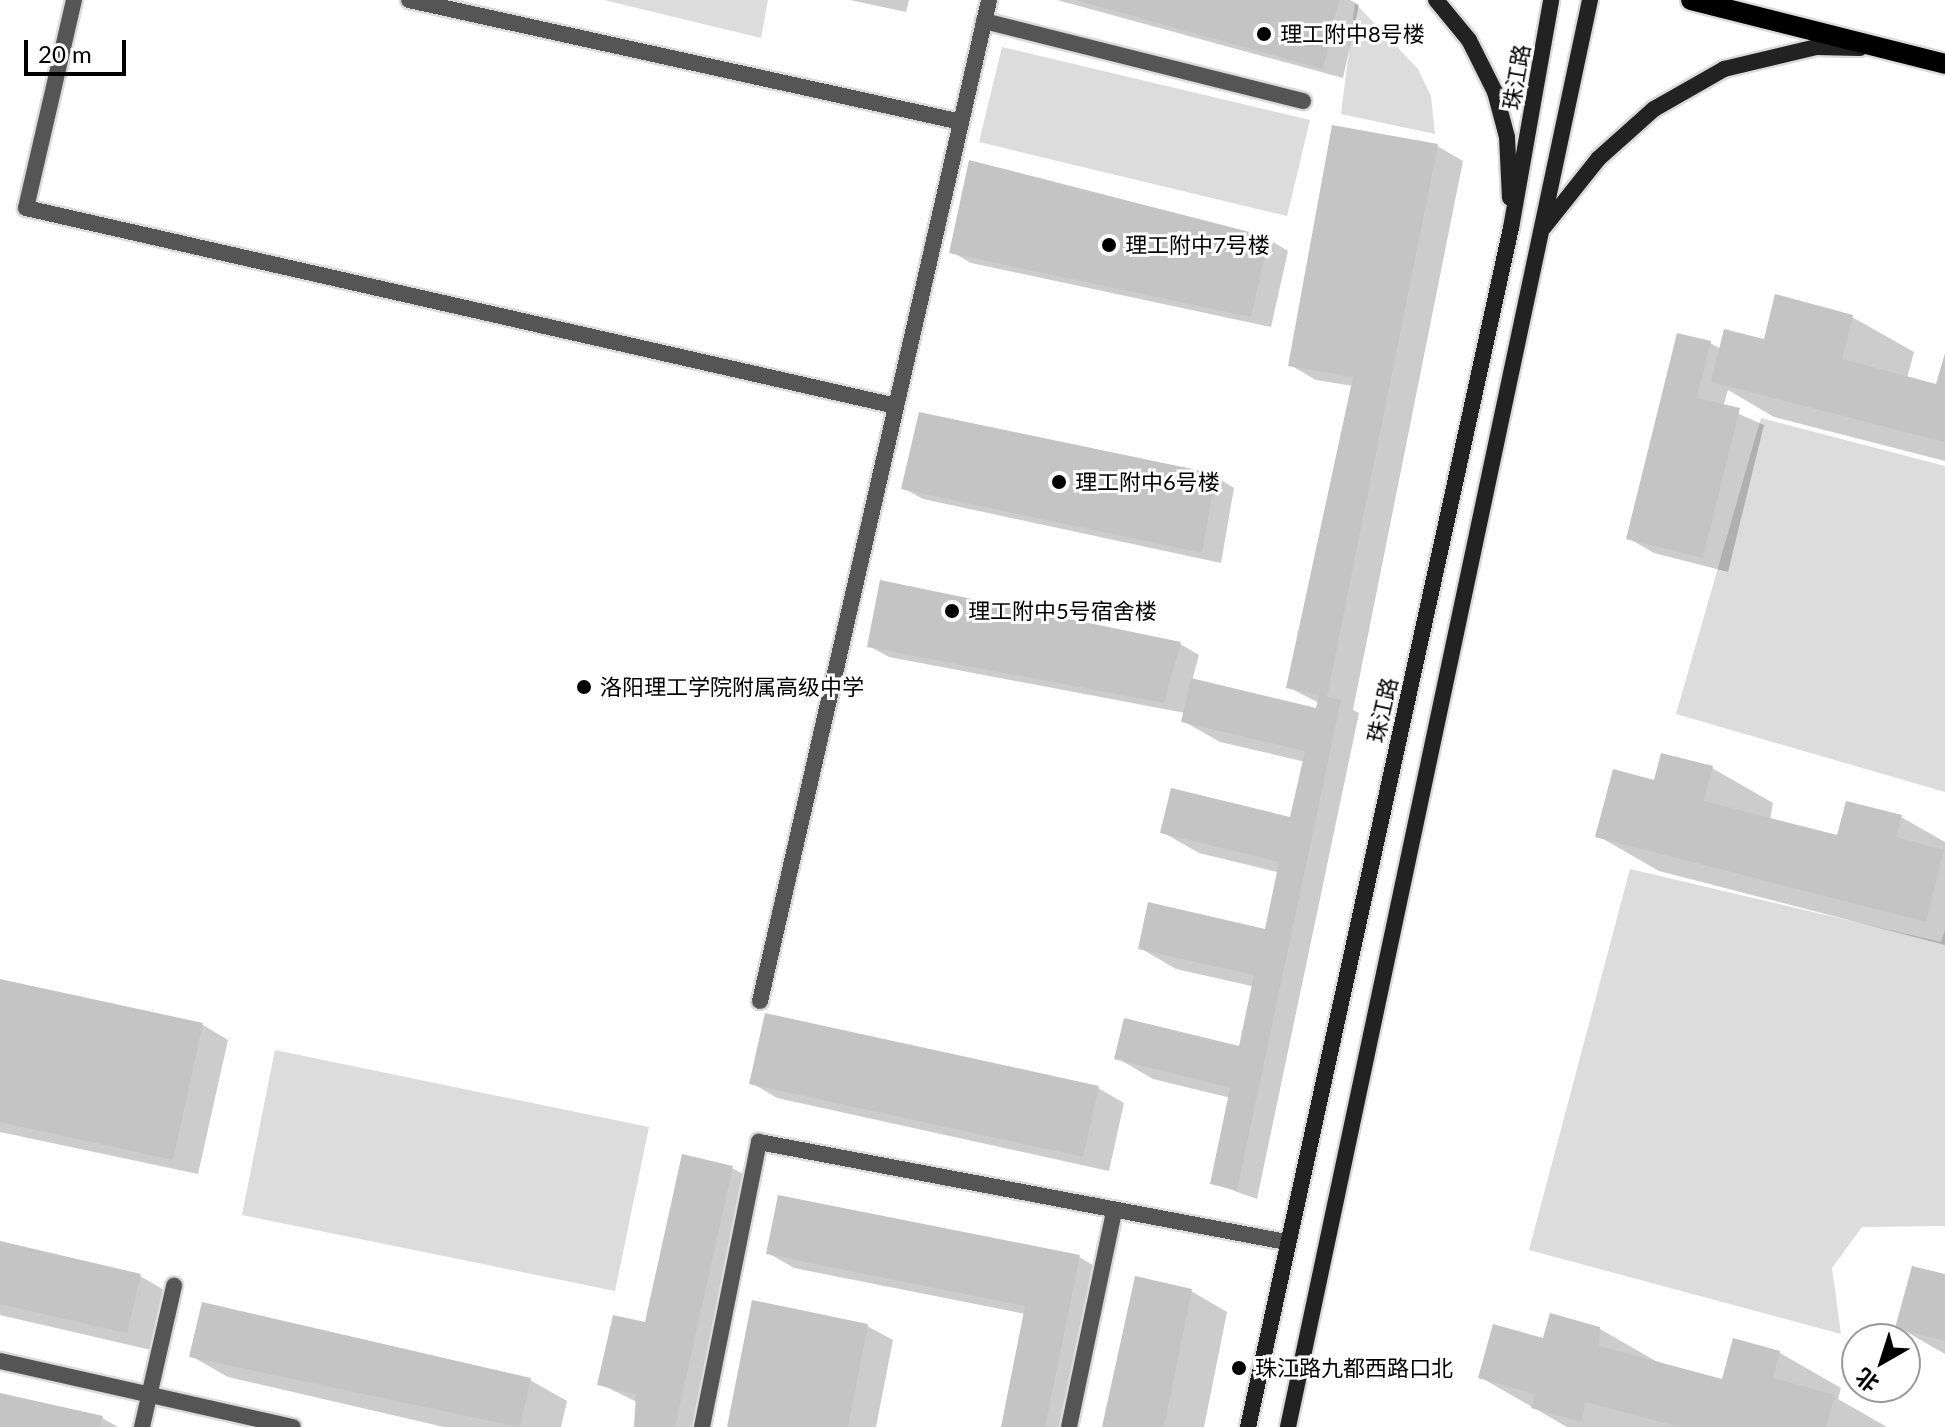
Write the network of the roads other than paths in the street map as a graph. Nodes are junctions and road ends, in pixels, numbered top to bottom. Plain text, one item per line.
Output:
1 (74, 0) edge
2 (409, 0) edge
3 (498, 0) edge
4 (989, 0) edge
5 (1436, 0) edge
6 (1551, 0) edge
7 (1590, 0) edge
8 (1691, 0) edge
9 (494, 18) junction
10 (984, 21) junction
11 (1884, 49) junction
12 (1945, 64) edge
13 (1303, 101) dead end
14 (961, 122) junction
15 (1511, 228) junction
16 (1541, 231) junction
17 (896, 406) junction
18 (760, 1001) dead end
19 (1114, 1211) junction
20 (1286, 1242) junction
21 (174, 1286) dead end
22 (0, 1361) edge
23 (149, 1394) junction
24 (142, 1427) edge
25 (293, 1427) edge
26 (702, 1427) edge
27 (1069, 1427) edge
28 (1248, 1427) edge
29 (1288, 1427) edge

1 - 17 lane
2 - 9 lane
3 - 9 lane
4 - 10 lane
5 - 15 main road
6 - 15 main road, 珠江路
7 - 16 main road
8 - 11 main road
9 - 14 lane
10 - 13 lane
10 - 14 lane
11 - 12 main road
11 - 16 main road
14 - 17 lane
15 - 20 main road, 珠江路
16 - 29 main road
17 - 18 lane
19 - 20 lane
19 - 26 lane
19 - 27 lane
20 - 28 main road, 珠江路
21 - 23 lane
22 - 23 lane
23 - 24 lane
23 - 25 lane

